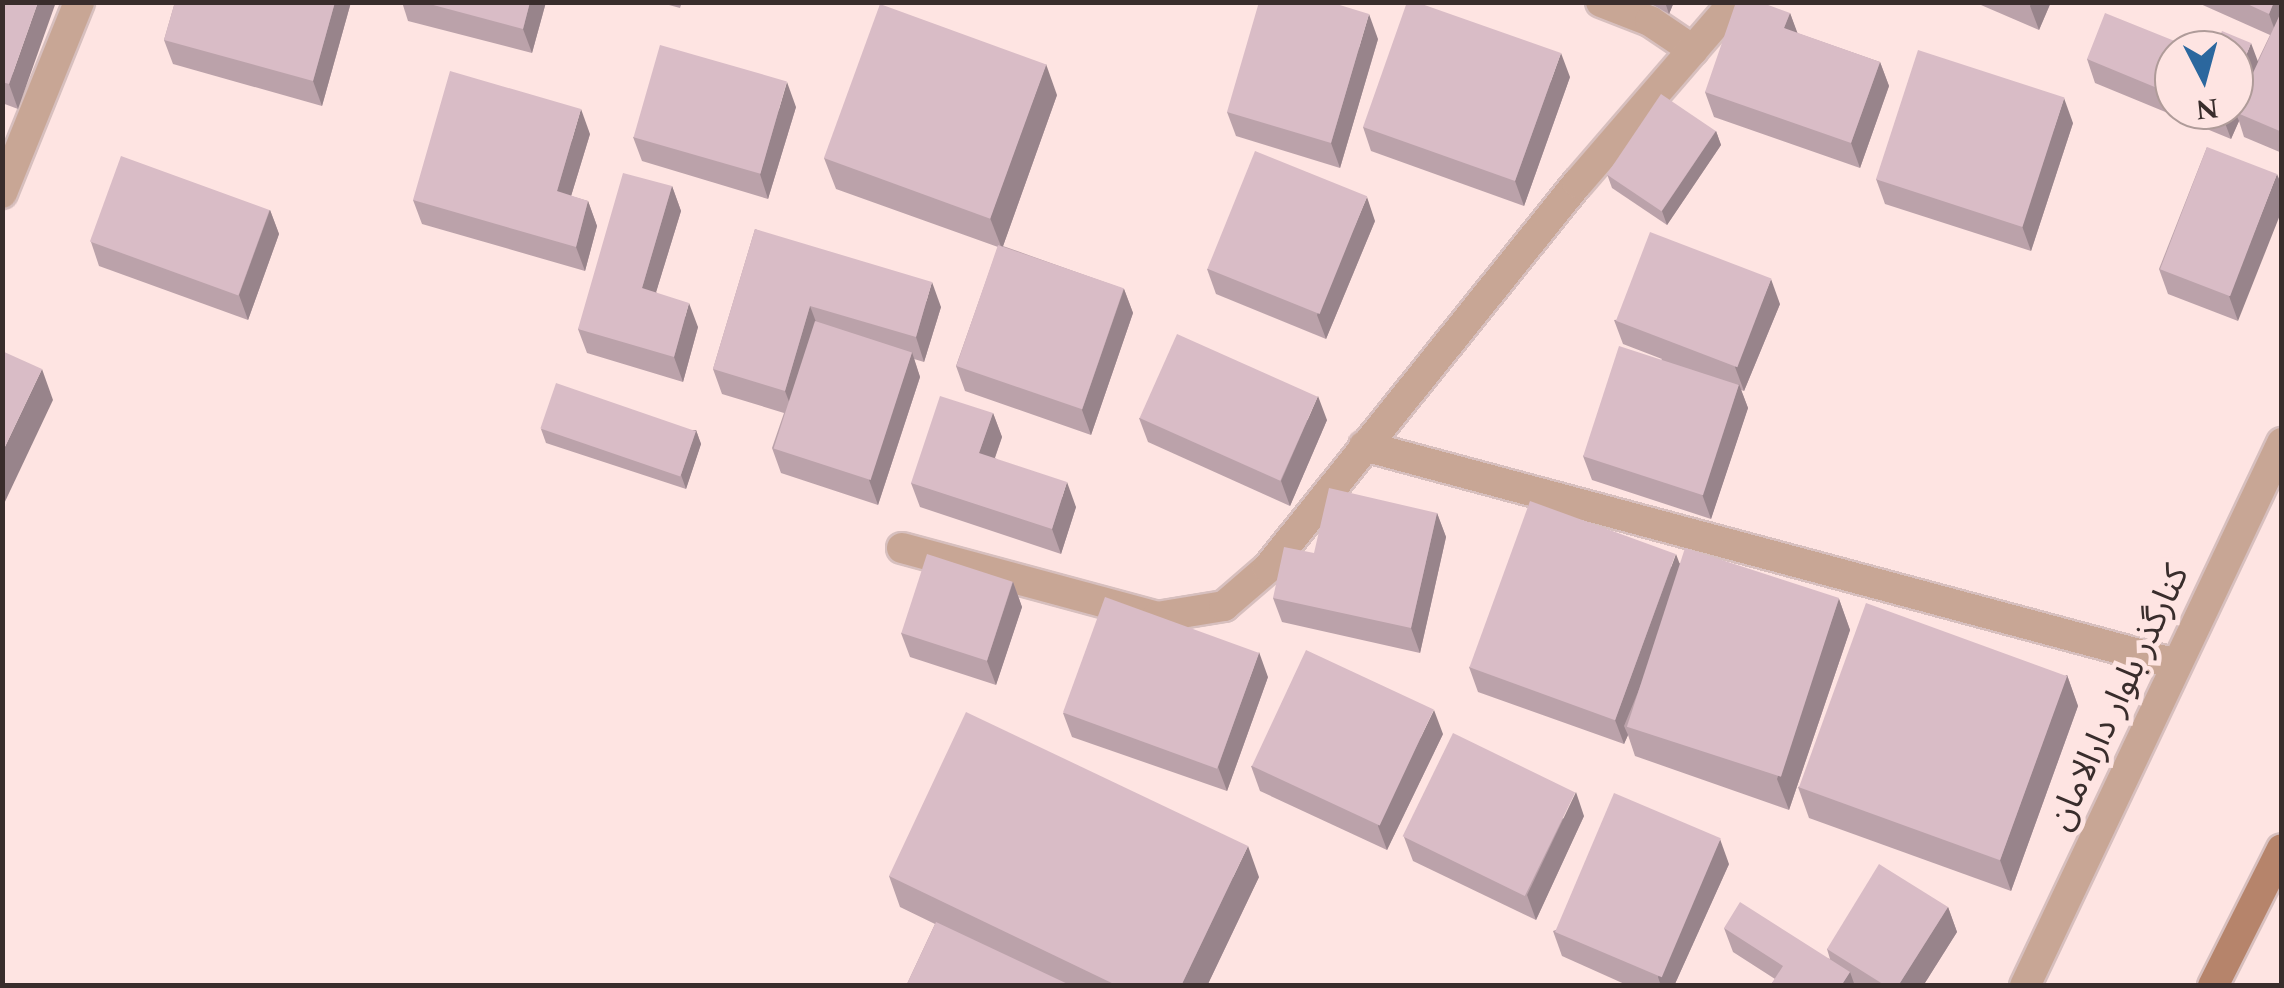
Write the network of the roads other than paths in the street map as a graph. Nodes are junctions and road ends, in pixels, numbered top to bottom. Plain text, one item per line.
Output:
1 (79, 2) edge
2 (1600, 2) edge
3 (1734, 2) edge
4 (1693, 50) junction
5 (2, 193) edge
6 (2282, 443) edge
7 (1364, 446) junction
8 (902, 548) dead end
9 (2176, 664) junction
10 (2282, 849) edge
11 (2026, 986) edge
12 (2212, 986) edge

1 - 5 street
2 - 4 street
3 - 4 street
4 - 7 street
6 - 9 street, کنارگذر بلوار دارالامان
7 - 8 street
7 - 9 street
9 - 11 street, کنارگذر بلوار دارالامان
10 - 12 main road

